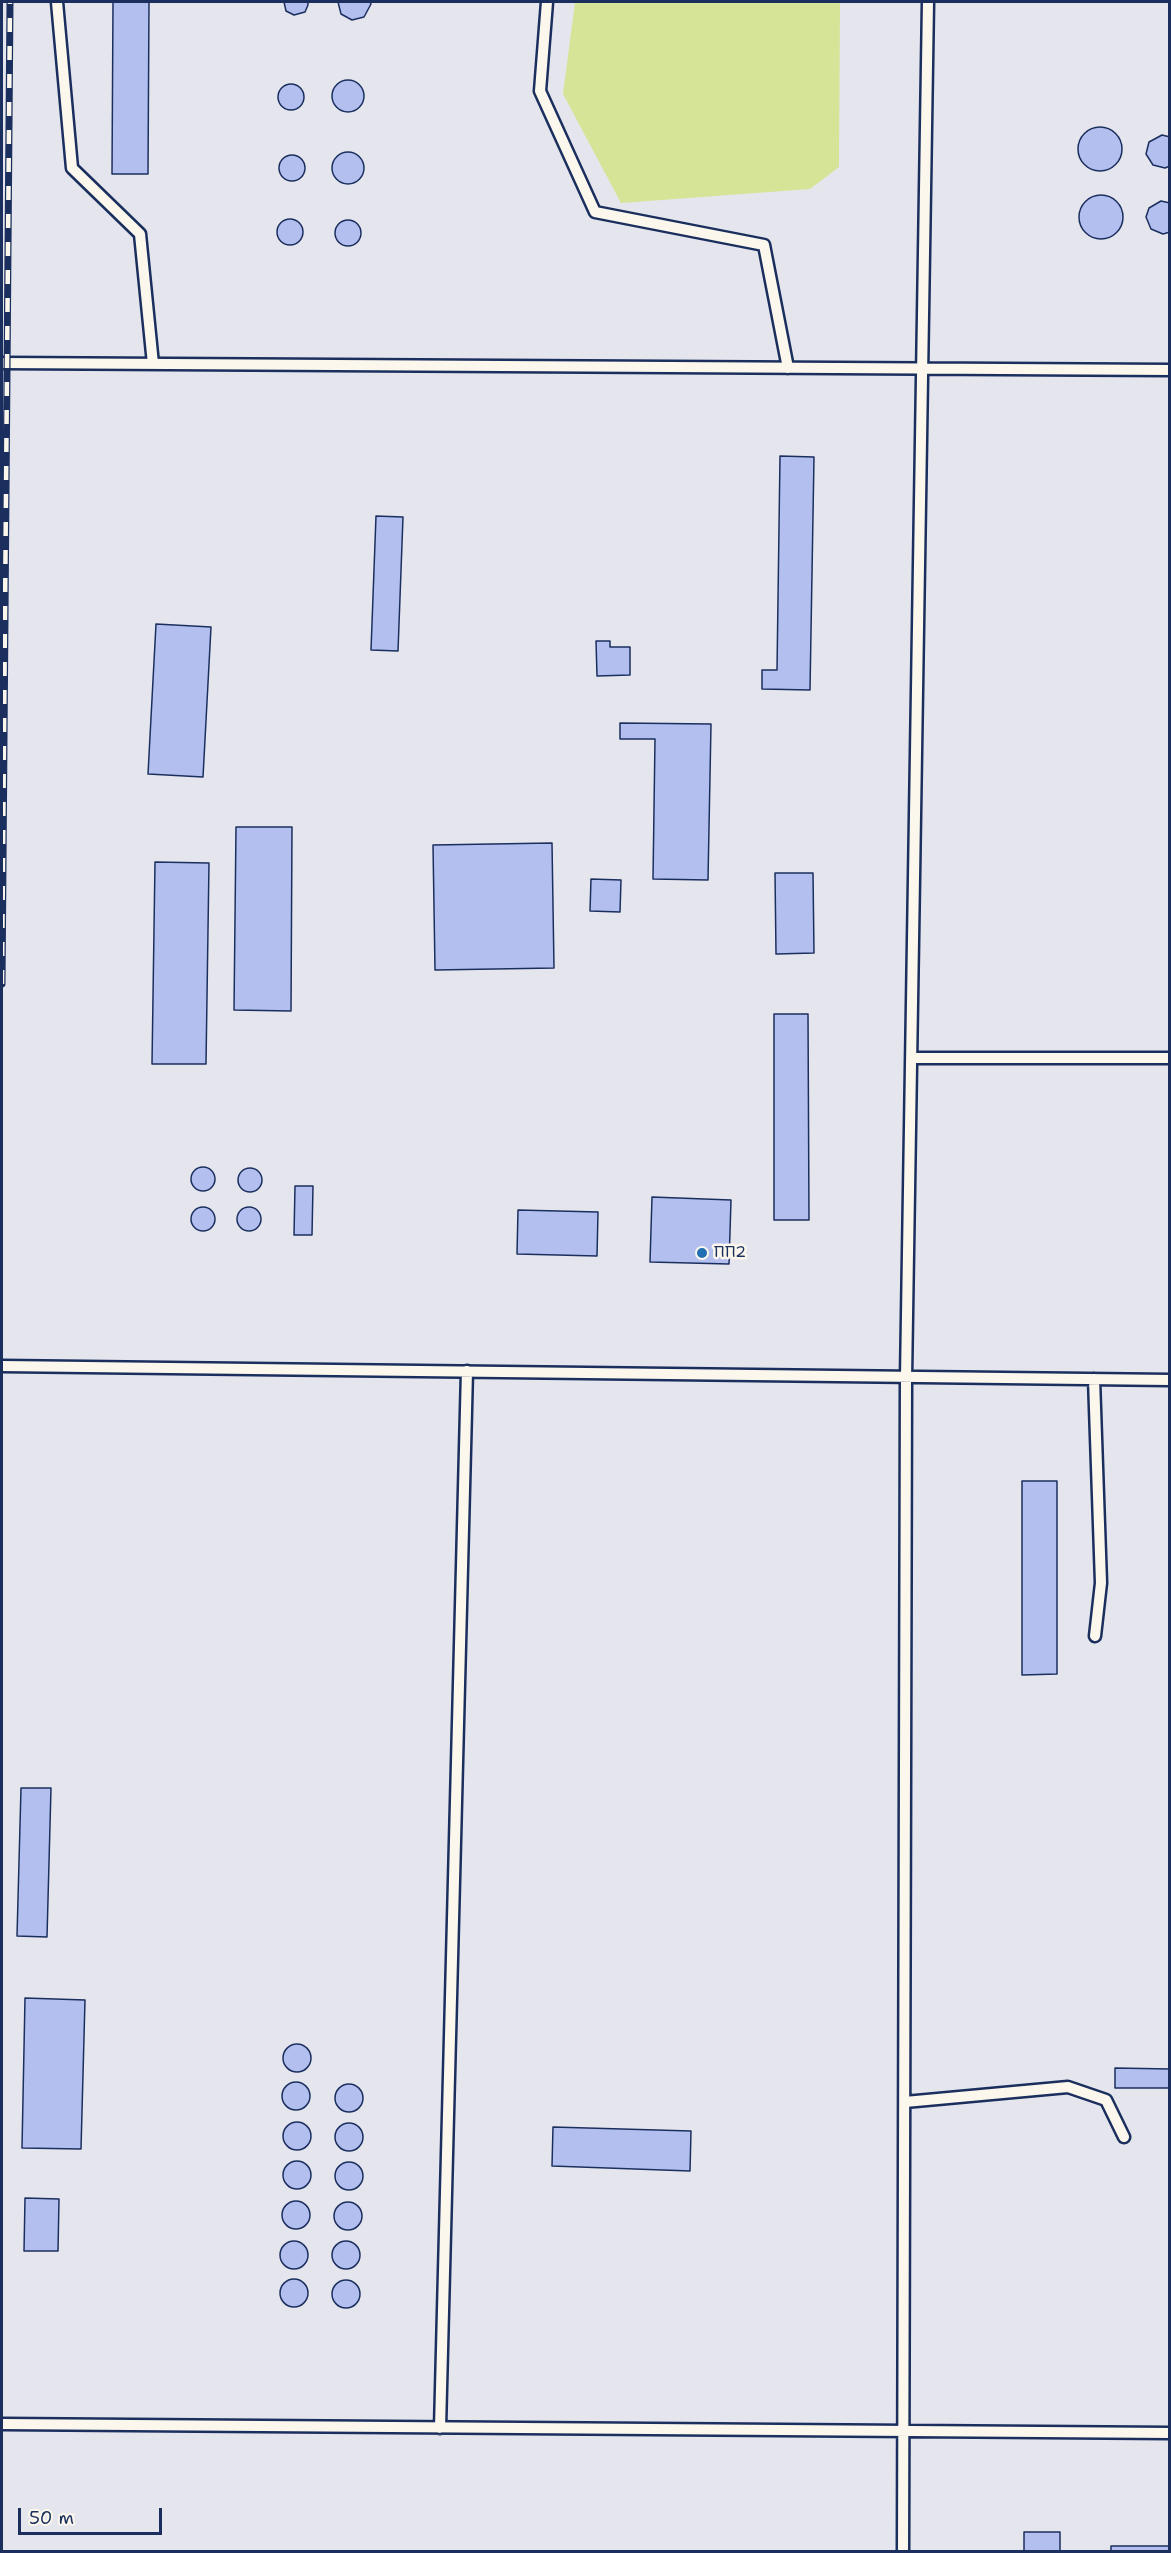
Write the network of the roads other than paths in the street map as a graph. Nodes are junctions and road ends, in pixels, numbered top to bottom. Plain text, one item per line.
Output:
1 (57, 2) edge
2 (547, 2) edge
3 (928, 2) edge
4 (2, 363) edge
5 (153, 364) junction
6 (788, 368) junction
7 (924, 369) junction
8 (1170, 370) edge
9 (912, 1058) junction
10 (1170, 1058) edge
11 (2, 1366) edge
12 (467, 1371) junction
13 (906, 1377) junction
14 (1094, 1379) junction
15 (1170, 1380) edge
16 (1095, 1636) dead end
17 (905, 2102) junction
18 (1124, 2137) dead end
19 (2, 2424) edge
20 (440, 2428) junction
21 (904, 2431) junction
22 (1170, 2433) edge
23 (903, 2552) edge

1 - 5 lane
2 - 6 lane
3 - 7 lane
4 - 5 lane
5 - 6 lane
6 - 7 lane
7 - 8 lane
7 - 9 lane
9 - 10 lane
9 - 13 lane
11 - 12 lane
12 - 13 lane
12 - 20 lane
13 - 14 lane
13 - 17 lane
14 - 15 lane
14 - 16 lane
17 - 18 lane
17 - 21 lane
19 - 20 lane
20 - 21 lane
21 - 22 lane
21 - 23 lane

